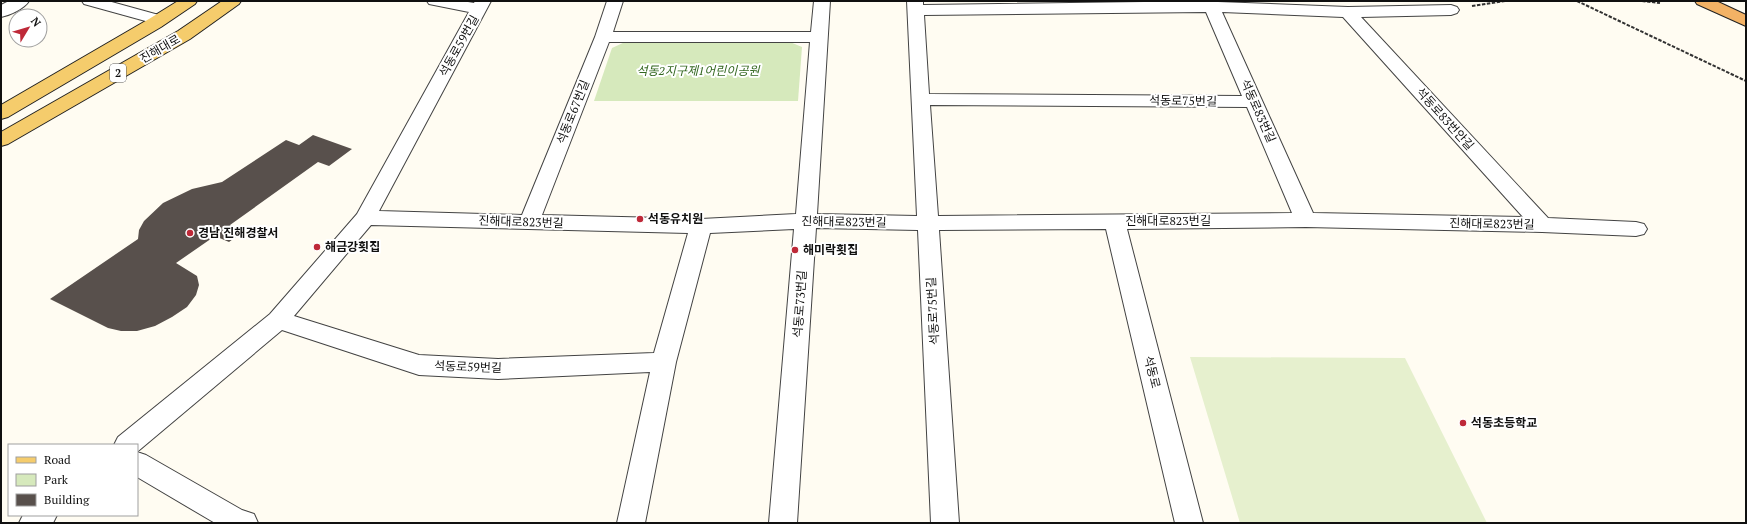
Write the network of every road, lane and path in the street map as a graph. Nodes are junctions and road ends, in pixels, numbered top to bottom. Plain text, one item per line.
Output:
1 (21, 1) edge
2 (90, 1) edge
3 (188, 1) edge
4 (233, 1) edge
5 (435, 1) edge
6 (616, 1) edge
7 (822, 1) edge
8 (1505, 1) edge
9 (1577, 1) edge
10 (1642, 1) edge
11 (1703, 1) edge
12 (1734, 1) edge
13 (1660, 3) dead end
14 (1210, 4) edge
15 (481, 5) edge
16 (915, 6) edge
17 (1746, 7) edge
18 (1450, 10) joint
19 (1, 12) edge
20 (1348, 12) junction
21 (160, 20) junction
22 (1746, 21) edge
23 (603, 37) junction
24 (819, 37) junction
25 (1746, 81) edge
26 (920, 99) junction
27 (1254, 102) junction
28 (1, 113) edge
29 (1, 140) edge
30 (365, 218) junction
31 (1306, 220) junction
32 (806, 221) junction
33 (529, 222) junction
34 (1114, 222) junction
35 (928, 223) junction
36 (1542, 225) junction
37 (701, 226) junction
38 (1636, 229) dead end
39 (278, 320) junction
40 (664, 362) junction
41 (128, 444) edge
42 (138, 464) edge
43 (42, 516) edge
44 (33, 523) edge
45 (244, 523) edge
46 (631, 523) edge
47 (783, 523) edge
48 (945, 523) edge
49 (1189, 523) edge

1 - 19 street
2 - 21 street
3 - 21 main road, 진해대로 / 2
4 - 29 main road, 진해대로 / 2
5 - 15 street, 석동로59번길
6 - 23 street, 석동로67번길
7 - 24 street, 석동로73번길
8 - 18 path
9 - 25 path
10 - 13 path
11 - 22 highway
12 - 17 highway
14 - 16 street, 석동로75번길
14 - 20 street
14 - 27 street, 석동로83번길
15 - 30 street, 석동로59번길
16 - 26 street, 석동로75번길
18 - 20 street
20 - 36 street, 석동로83번안길
21 - 28 main road, 진해대로 / 2
23 - 24 street
23 - 33 street, 석동로67번길
24 - 32 street, 석동로73번길
26 - 27 street, 석동로75번길
26 - 35 street, 석동로75번길
27 - 31 street, 석동로83번길
30 - 33 street, 진해대로823번길
30 - 39 street, 석동로59번길
31 - 34 street, 진해대로823번길
31 - 36 street, 진해대로823번길
32 - 35 street, 진해대로823번길
32 - 37 street, 진해대로823번길
32 - 47 street, 석동로73번길
33 - 37 street, 진해대로823번길
34 - 35 street, 진해대로823번길
34 - 49 street, 석동로
35 - 48 street, 석동로75번길
36 - 38 street, 진해대로823번길
37 - 40 street
39 - 40 street, 석동로59번길
39 - 41 street, 석동로59번길
40 - 46 street
42 - 45 street
43 - 44 street

